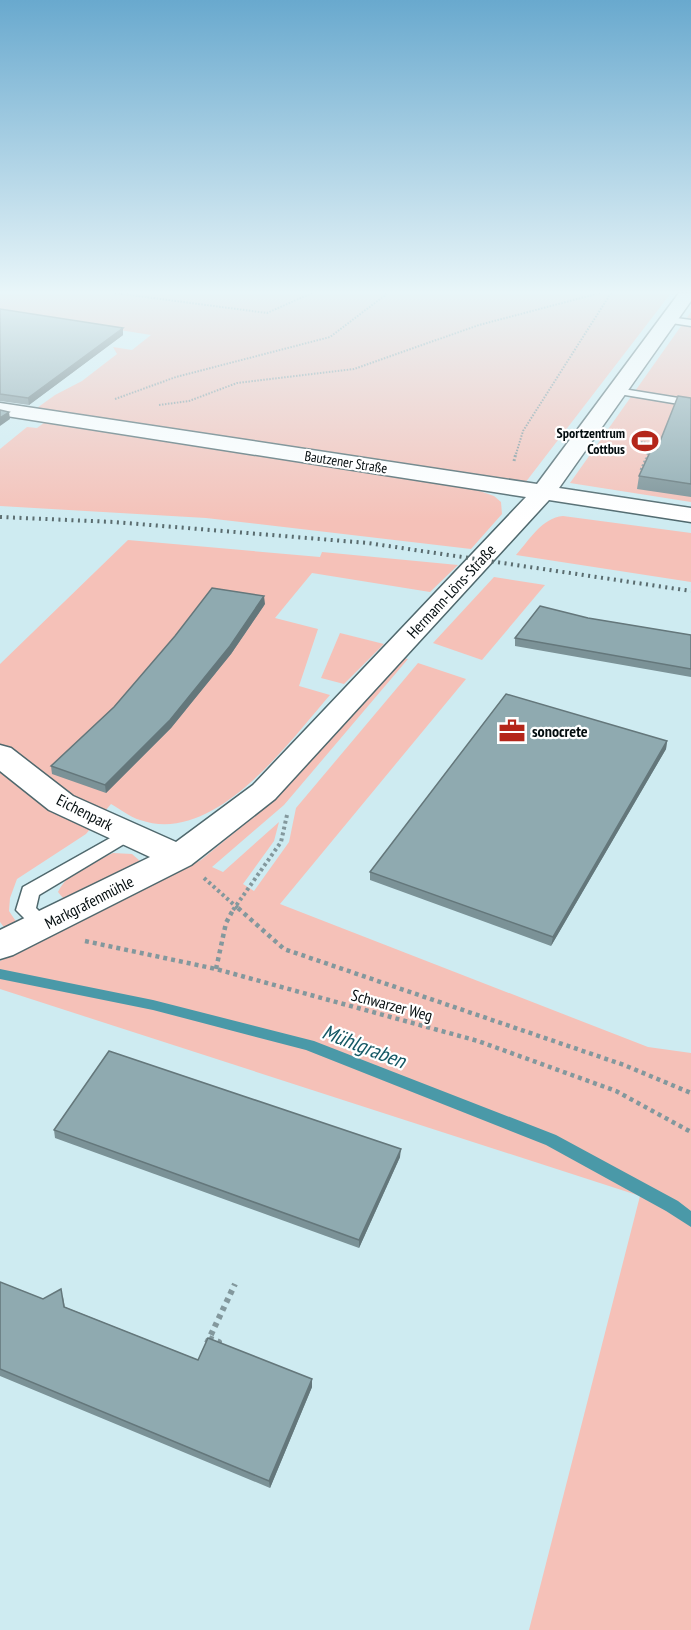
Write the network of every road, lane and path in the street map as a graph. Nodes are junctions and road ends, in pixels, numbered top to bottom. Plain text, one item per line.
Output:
1 (207, 369) edge
2 (353, 369) edge
3 (562, 369) edge
4 (633, 369) edge
5 (617, 391) junction
6 (691, 403) edge
7 (154, 406) dead end
8 (0, 409) edge
9 (74, 420) junction
10 (641, 442) dead end
11 (667, 446) edge
12 (638, 447) dead end
13 (654, 457) junction
14 (659, 460) edge
15 (641, 470) edge
16 (509, 487) junction
17 (543, 493) junction
18 (691, 515) edge
19 (0, 755) edge
20 (289, 807) dead end
21 (128, 834) junction
22 (179, 857) junction
23 (236, 904) junction
24 (58, 932) junction
25 (5, 944) edge
26 (216, 969) junction
27 (691, 1094) edge
28 (691, 1132) edge
29 (235, 1284) dead end
30 (209, 1338) junction
31 (205, 1346) edge
32 (216, 1349) edge

1 - 9 path
2 - 7 path
3 - 16 path
4 - 5 street, Hermann-Löns-Straße
5 - 6 lane
5 - 17 street, Hermann-Löns-Straße
8 - 9 street, Bautzener Straße
9 - 16 street, Bautzener Straße
10 - 11 path
12 - 13 path
13 - 14 path
13 - 15 path
16 - 17 street, Bautzener Straße
17 - 18 street, Bautzener Straße
17 - 22 street, Hermann-Löns-Straße
19 - 21 street, Eichenpark
20 - 23 path
21 - 22 street, Eichenpark
21 - 24 lane
22 - 24 street, Markgrafenmühle
23 - 26 path
23 - 27 path
24 - 25 street, Markgrafenmühle
24 - 26 path, Schwarzer Weg
26 - 28 path, Schwarzer Weg
29 - 30 path
30 - 31 path
30 - 32 path

